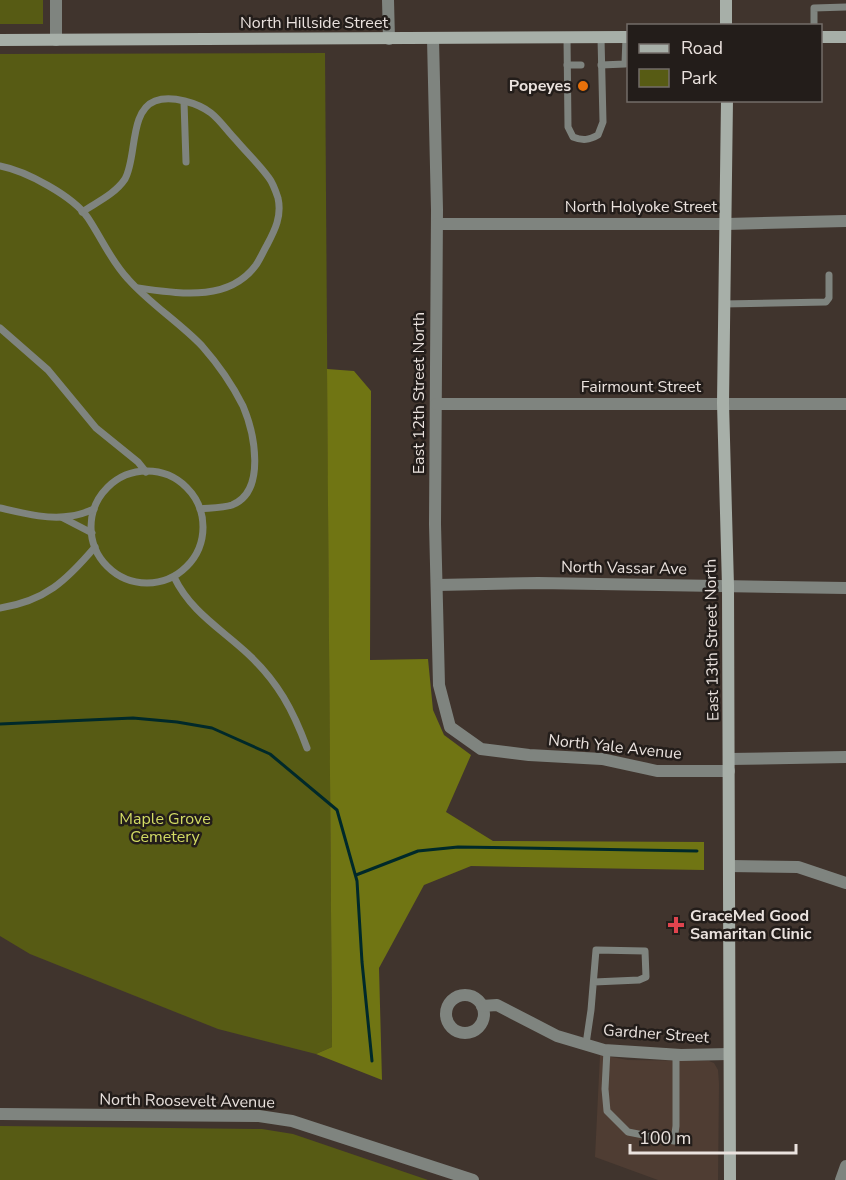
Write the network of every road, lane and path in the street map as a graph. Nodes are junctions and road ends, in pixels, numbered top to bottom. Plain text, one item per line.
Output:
1 (56, 0) edge
2 (388, 0) edge
3 (726, 0) edge
4 (846, 7) edge
5 (726, 24) edge
6 (814, 24) edge
7 (627, 37) edge
8 (822, 37) edge
9 (846, 37) edge
10 (567, 38) junction
11 (601, 38) junction
12 (389, 39) junction
13 (433, 39) junction
14 (0, 40) edge
15 (56, 40) junction
16 (567, 65) junction
17 (581, 65) dead end
18 (601, 65) junction
19 (184, 102) junction
20 (727, 102) edge
21 (186, 162) dead end
22 (0, 166) edge
23 (82, 212) junction
24 (846, 221) edge
25 (437, 224) junction
26 (727, 224) junction
27 (829, 276) dead end
28 (138, 288) junction
29 (723, 304) junction
30 (0, 328) edge
31 (723, 403) junction
32 (436, 404) junction
33 (846, 404) edge
34 (146, 472) junction
35 (0, 508) edge
36 (94, 509) junction
37 (200, 509) junction
38 (57, 516) junction
39 (92, 533) junction
40 (95, 547) junction
41 (174, 577) junction
42 (437, 585) junction
43 (728, 585) junction
44 (846, 588) edge
45 (0, 608) edge
46 (466, 739) joint
47 (307, 748) dead end
48 (846, 757) edge
49 (729, 765) junction
50 (729, 866) junction
51 (846, 883) edge
52 (594, 982) junction
53 (482, 1006) dead end
54 (586, 1044) junction
55 (607, 1050) junction
56 (676, 1054) junction
57 (729, 1054) junction
58 (0, 1114) edge
59 (846, 1166) edge
60 (472, 1180) edge
61 (730, 1180) edge
62 (841, 1180) edge

1 - 15 street
2 - 12 street
3 - 5 main road
4 - 6 lane
7 - 11 main road, North Hillside Street
7 - 18 lane
8 - 9 main road
10 - 11 main road, North Hillside Street
10 - 13 main road, North Hillside Street
10 - 16 lane
11 - 18 lane
12 - 13 main road, North Hillside Street
12 - 15 main road, North Hillside Street
13 - 25 street, East 12th Street North
14 - 15 main road, North Hillside Street
16 - 17 lane
16 - 18 lane
19 - 21 lane
19 - 23 lane
19 - 28 lane
20 - 26 main road, East 13th Street North
22 - 23 lane
23 - 28 lane
24 - 26 street, North Holyoke Street
25 - 26 street, North Holyoke Street
25 - 32 street, East 12th Street North
26 - 29 main road, East 13th Street North
27 - 29 lane
28 - 37 lane
29 - 31 main road, East 13th Street North
30 - 34 lane
31 - 32 street, Fairmount Street
31 - 33 street, Fairmount Street
31 - 43 main road, East 13th Street North
32 - 42 street, East 12th Street North
34 - 36 lane
34 - 37 lane
35 - 38 lane
36 - 38 lane
36 - 39 lane
37 - 41 lane
38 - 39 lane
39 - 40 lane
40 - 41 lane
40 - 45 lane
41 - 47 lane
42 - 43 street, North Vassar Ave
42 - 46 street, East 12th Street North
43 - 44 street, North Vassar Ave
43 - 49 main road, East 13th Street North
46 - 49 street, North Yale Avenue
48 - 49 street, North Yale Avenue
49 - 50 main road, East 13th Street North
50 - 51 street
50 - 57 main road, East 13th Street North
52 - 52 lane
52 - 54 lane
53 - 54 street, Gardner Street
54 - 55 street, Gardner Street
55 - 56 street, Gardner Street
55 - 56 lane
56 - 57 street, Gardner Street
57 - 61 main road, East 13th Street North
58 - 60 street, North Roosevelt Avenue
59 - 62 street

